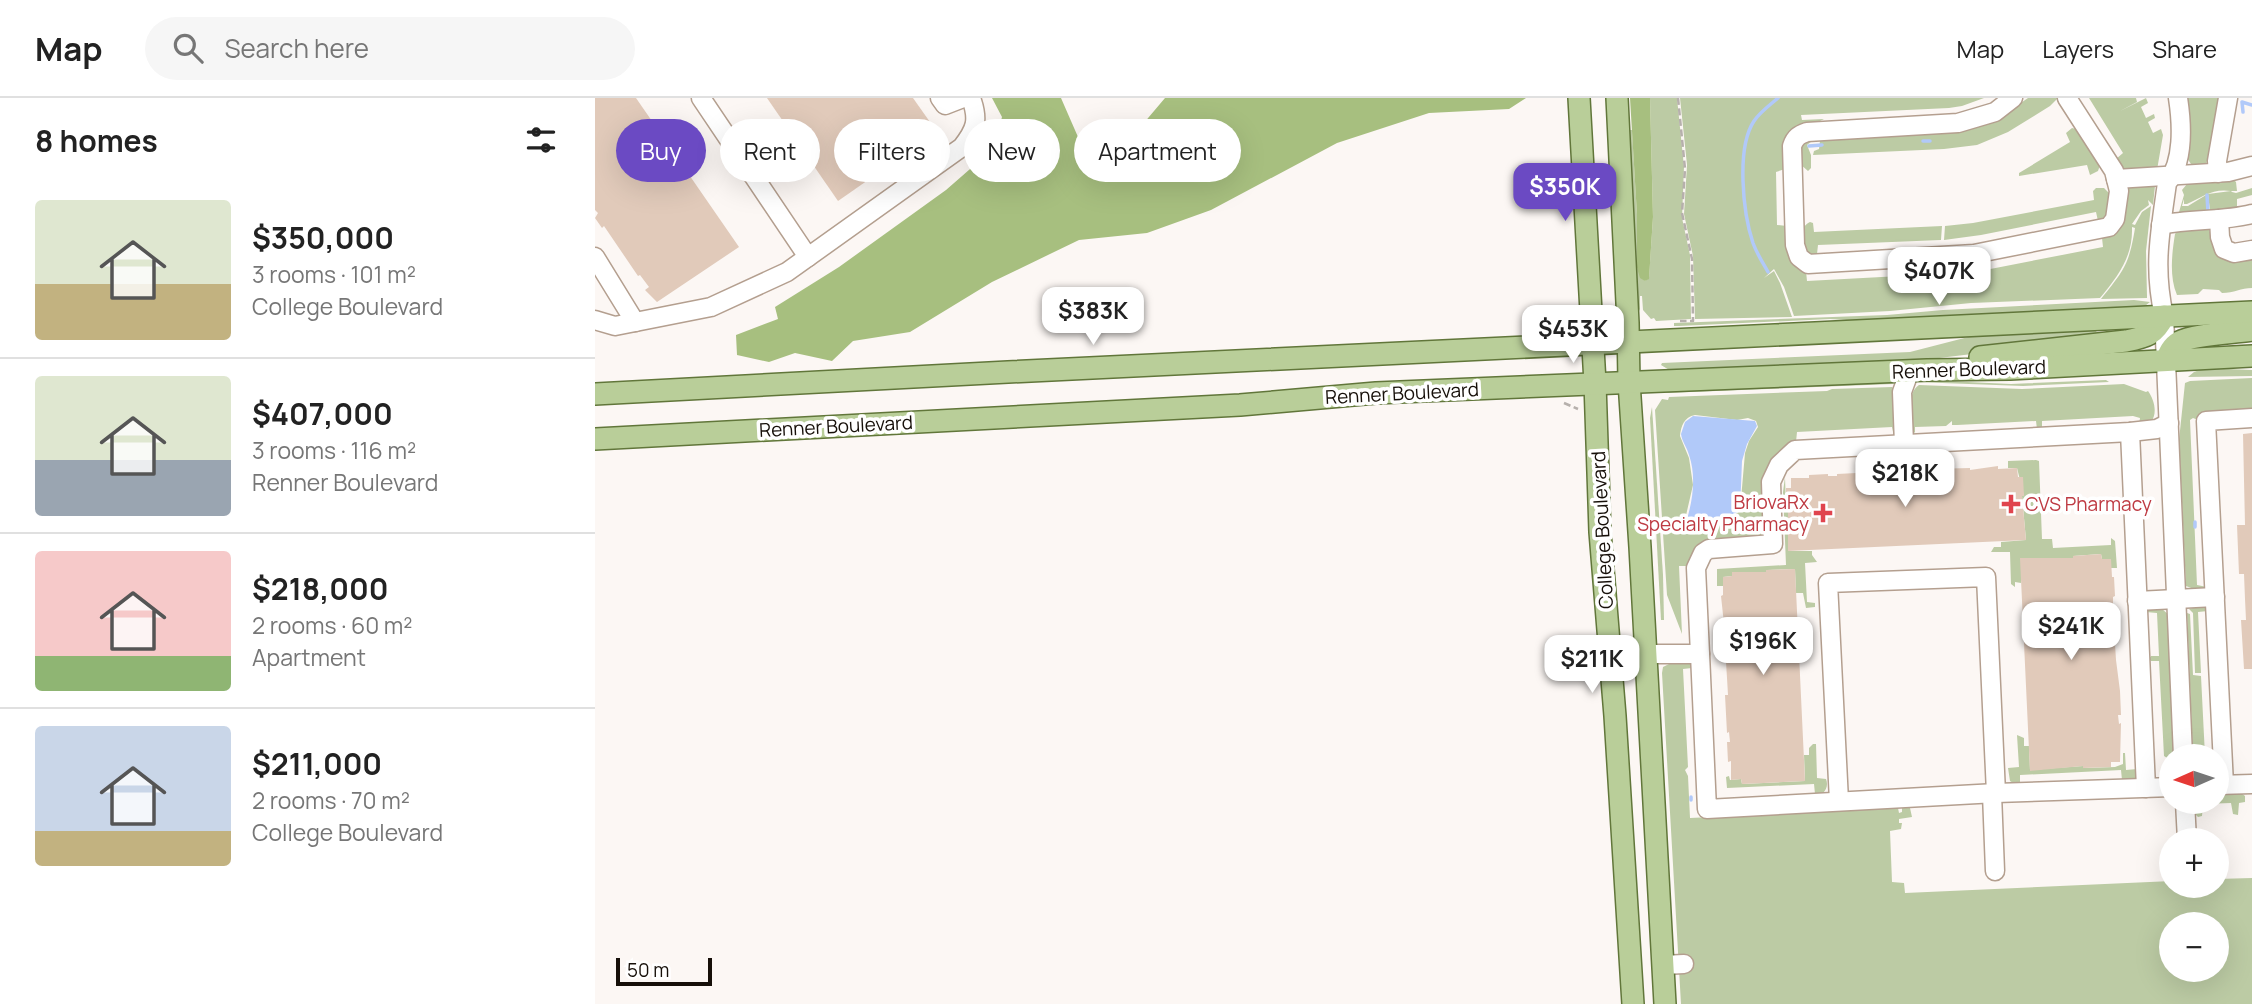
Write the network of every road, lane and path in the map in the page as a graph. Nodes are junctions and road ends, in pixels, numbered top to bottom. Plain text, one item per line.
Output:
1 (701, 98) edge
2 (940, 98) edge
3 (963, 98) edge
4 (971, 98) edge
5 (1579, 98) edge
6 (1617, 98) edge
7 (1678, 98) edge
8 (2014, 98) edge
9 (2067, 98) edge
10 (2178, 98) edge
11 (2228, 98) edge
12 (2252, 166) edge
13 (2218, 173) junction
14 (2173, 176) junction
15 (2116, 179) junction
16 (2252, 214) edge
17 (2219, 219) junction
18 (2166, 224) junction
19 (2252, 250) edge
20 (595, 257) edge
21 (808, 257) junction
22 (1571, 308) dead end
23 (2252, 312) edge
24 (2164, 316) junction
25 (595, 320) edge
26 (1677, 321) dead end
27 (635, 322) junction
28 (1567, 329) dead end
29 (2252, 330) edge
30 (1628, 344) junction
31 (1593, 345) junction
32 (2252, 356) edge
33 (2166, 360) junction
34 (1918, 370) junction
35 (1629, 382) junction
36 (1595, 383) junction
37 (595, 394) edge
38 (1563, 403) dead end
39 (1578, 409) dead end
40 (2252, 418) edge
41 (2169, 423) junction
42 (2130, 432) junction
43 (595, 439) edge
44 (1904, 444) junction
45 (2215, 597) junction
46 (2176, 599) junction
47 (2137, 601) junction
48 (1700, 653) junction
49 (1645, 654) junction
50 (2182, 744) edge
51 (2220, 744) edge
52 (2252, 784) edge
53 (2229, 785) edge
54 (2146, 788) junction
55 (2159, 788) edge
56 (1994, 794) junction
57 (1839, 801) junction
58 (1995, 872) dead end
59 (1633, 1004) edge
60 (1665, 1004) edge

1 - 21 lane
2 - 3 lane
4 - 21 lane
5 - 31 main road, College Boulevard
6 - 30 main road, College Boulevard
7 - 26 path
8 - 15 lane
9 - 15 lane
10 - 14 lane
11 - 13 lane
12 - 13 lane
13 - 14 lane
14 - 15 lane
14 - 18 lane
16 - 17 lane
17 - 18 lane
17 - 19 lane
18 - 24 lane
20 - 27 lane
21 - 27 lane
22 - 28 path
23 - 24 main road, Renner Boulevard
24 - 30 main road, Renner Boulevard
24 - 33 lane
24 - 34 main road
25 - 27 lane
29 - 33 main road
30 - 31 main road, Renner Boulevard
30 - 35 main road, College Boulevard
31 - 36 main road, College Boulevard
31 - 37 main road, Renner Boulevard
32 - 33 main road, Renner Boulevard
33 - 34 main road, Renner Boulevard
33 - 41 lane
34 - 35 main road, Renner Boulevard
34 - 44 lane
35 - 36 main road, Renner Boulevard
35 - 49 main road, College Boulevard
36 - 43 main road, Renner Boulevard
36 - 59 main road, College Boulevard
38 - 39 path
40 - 45 lane
41 - 42 lane
41 - 46 lane
42 - 44 lane
42 - 47 lane
44 - 48 lane
45 - 46 lane
45 - 51 lane
46 - 47 lane
46 - 50 lane
47 - 54 lane
48 - 49 lane
48 - 57 lane
49 - 60 main road, College Boulevard
52 - 53 lane
54 - 55 lane
54 - 56 lane
56 - 57 lane
56 - 57 lane
56 - 58 lane

